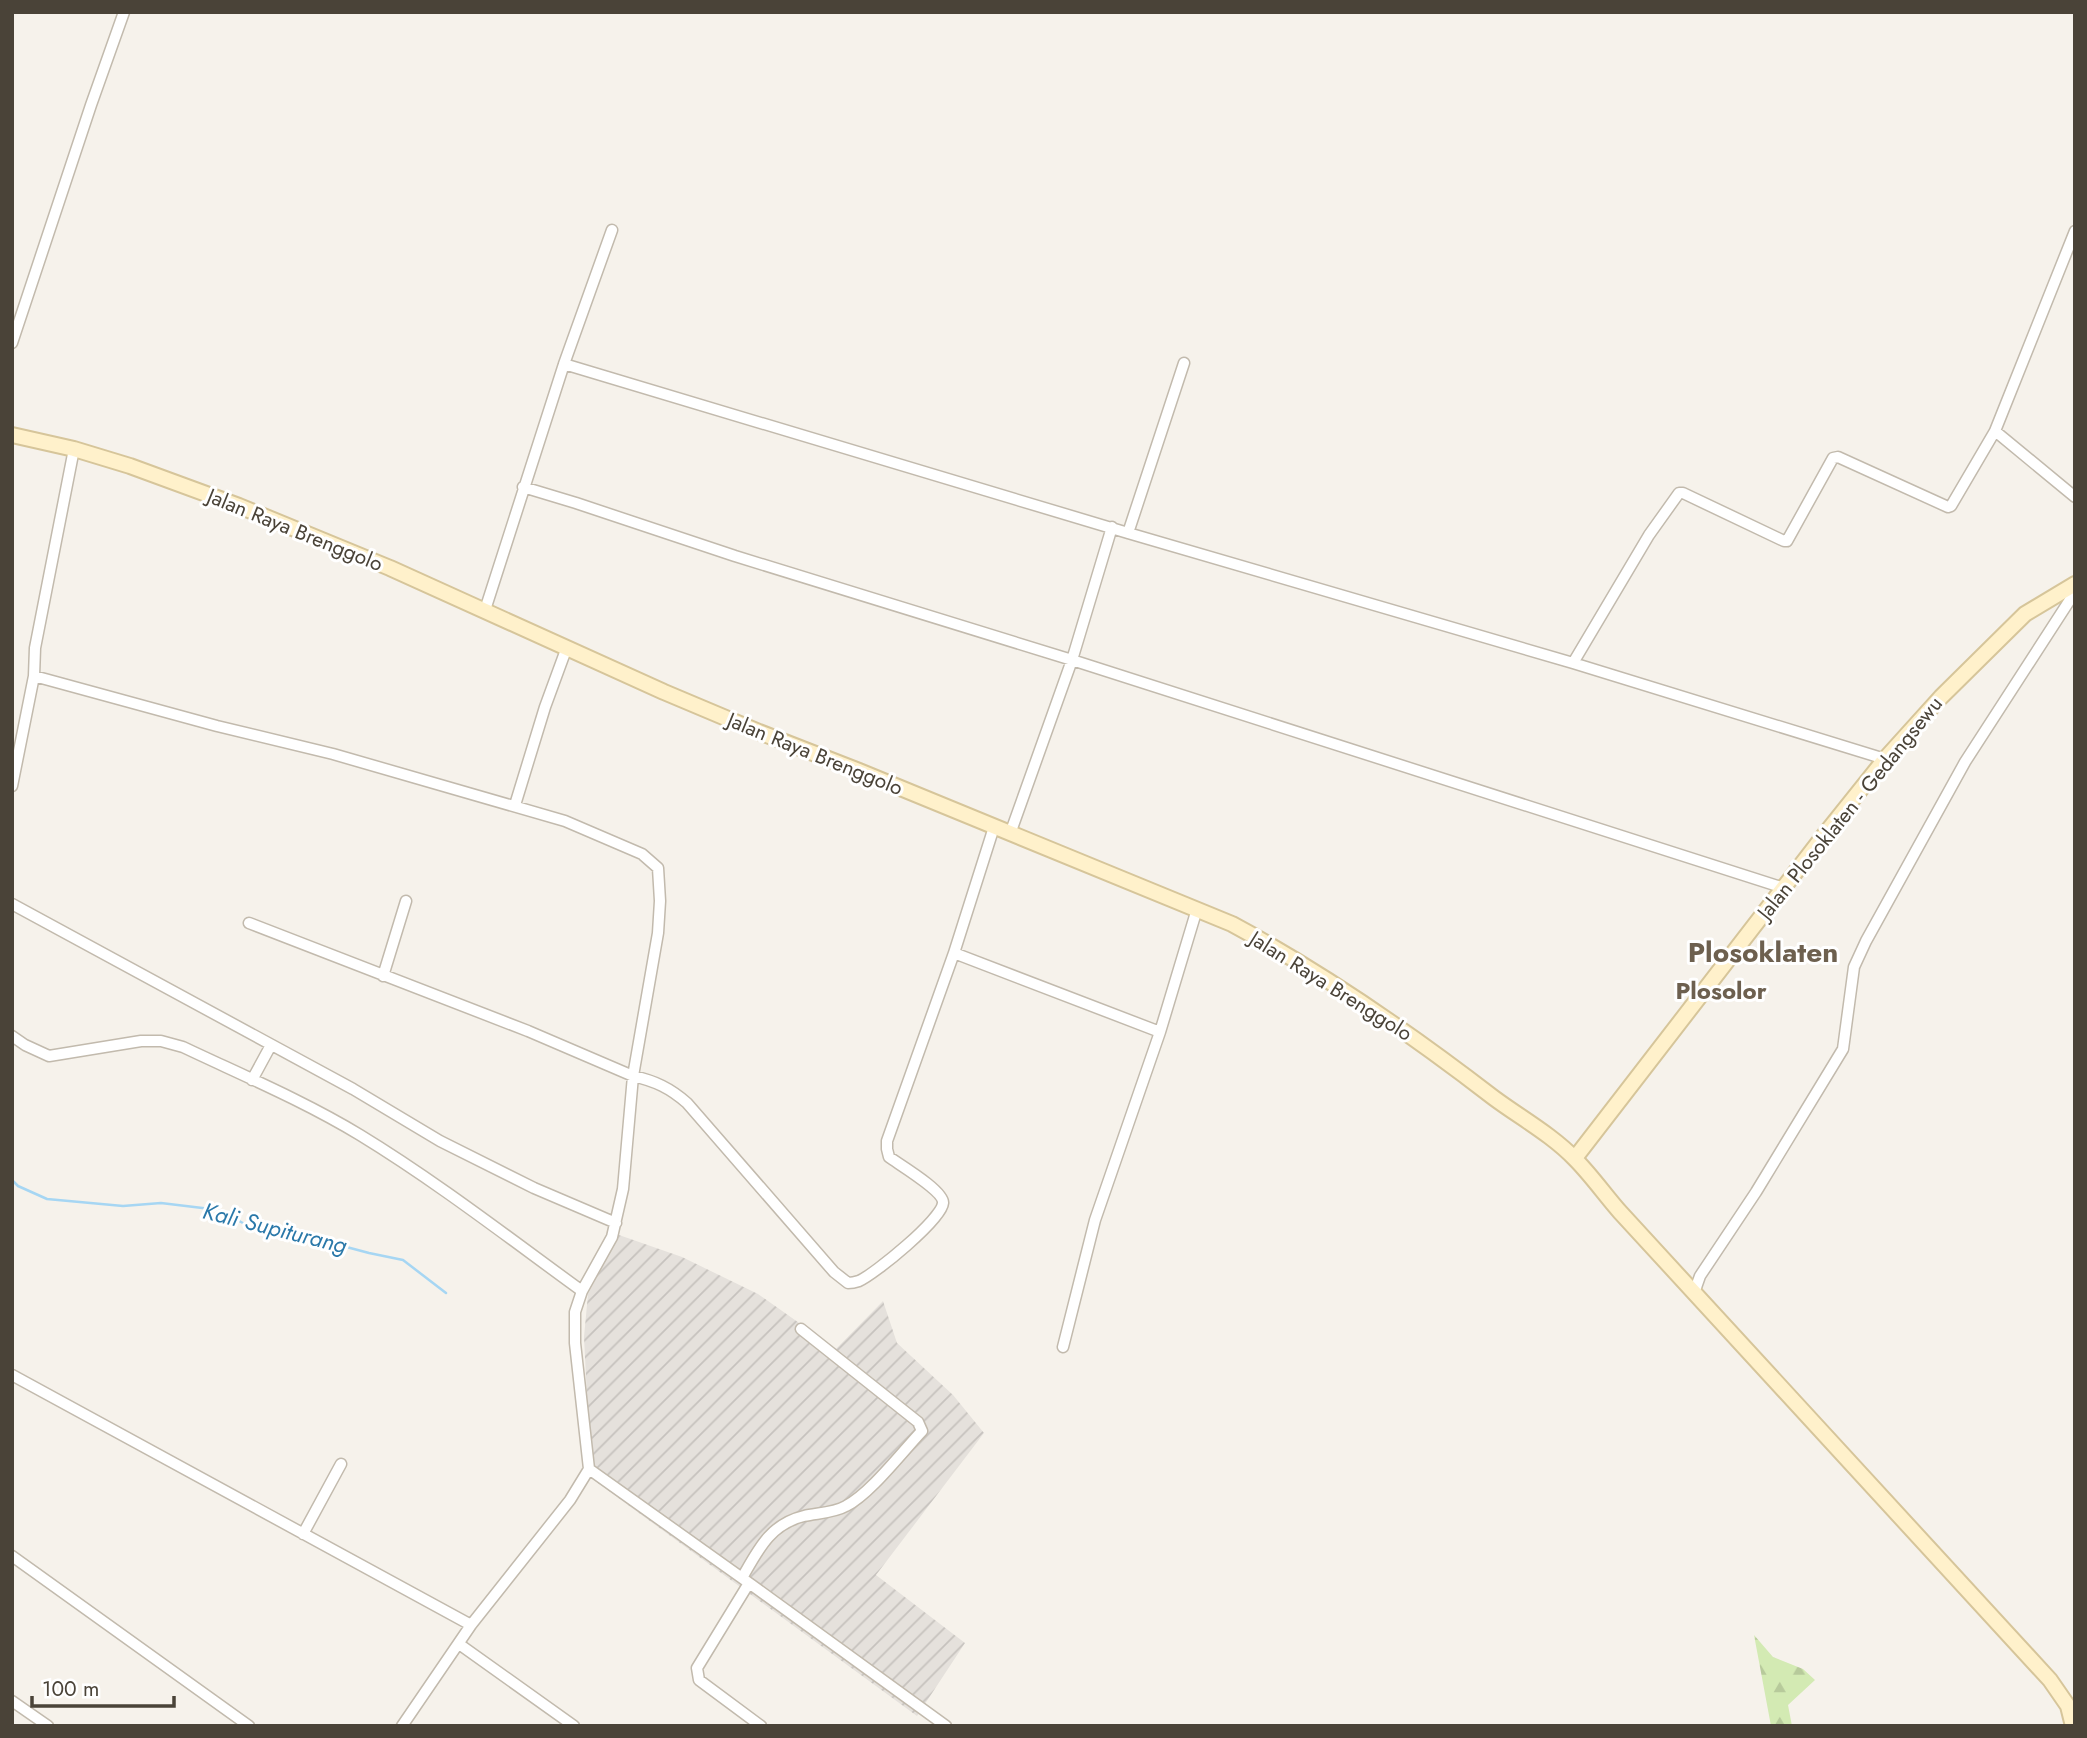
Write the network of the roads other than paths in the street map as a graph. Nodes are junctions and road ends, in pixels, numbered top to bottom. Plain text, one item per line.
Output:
1 (124, 12) edge
2 (612, 230) dead end
3 (2075, 231) edge
4 (12, 343) edge
5 (1184, 363) dead end
6 (564, 365) junction
7 (1995, 431) junction
8 (12, 435) edge
9 (74, 449) junction
10 (523, 487) junction
11 (2075, 497) edge
12 (1112, 527) junction
13 (1128, 533) junction
14 (2075, 584) edge
15 (2075, 592) edge
16 (485, 610) junction
17 (567, 647) junction
18 (1072, 660) junction
19 (1573, 663) junction
20 (34, 676) junction
21 (1885, 759) junction
22 (12, 786) edge
23 (515, 806) junction
24 (994, 827) junction
25 (1010, 834) junction
26 (1784, 888) junction
27 (406, 901) dead end
28 (12, 904) edge
29 (1197, 909) junction
30 (248, 923) dead end
31 (954, 953) junction
32 (383, 976) junction
33 (1160, 1032) junction
34 (12, 1036) edge
35 (271, 1045) junction
36 (633, 1076) junction
37 (252, 1080) junction
38 (1575, 1158) junction
39 (616, 1223) junction
40 (582, 1291) junction
41 (1694, 1293) junction
42 (801, 1329) dead end
43 (1063, 1347) dead end
44 (12, 1375) edge
45 (341, 1464) dead end
46 (589, 1469) junction
47 (303, 1534) junction
48 (12, 1556) edge
49 (746, 1581) junction
50 (471, 1625) junction
51 (460, 1644) junction
52 (12, 1701) edge
53 (48, 1726) edge
54 (249, 1726) edge
55 (402, 1726) edge
56 (574, 1726) edge
57 (761, 1726) edge
58 (946, 1726) edge
59 (2073, 1726) edge

1 - 4 street
2 - 6 street
3 - 7 street
5 - 13 street
6 - 10 street
6 - 12 street
7 - 11 street
7 - 19 street
8 - 9 main road, Jalan Raya Brenggolo
9 - 16 main road, Jalan Raya Brenggolo
9 - 20 street
10 - 16 street
10 - 18 street
12 - 13 street
12 - 18 street
13 - 19 street
14 - 21 main road, Jalan Plosoklaten - Gedangsewu
15 - 41 street
16 - 17 main road, Jalan Raya Brenggolo
17 - 23 street
17 - 24 main road, Jalan Raya Brenggolo
18 - 25 street
18 - 26 street
19 - 21 street
20 - 22 street
20 - 23 street
21 - 26 main road, Jalan Plosoklaten - Gedangsewu
23 - 36 street
24 - 25 main road, Jalan Raya Brenggolo
24 - 31 street
25 - 29 main road, Jalan Raya Brenggolo
26 - 38 main road, Jalan Plosoklaten - Gedangsewu
27 - 32 street
28 - 35 street
29 - 33 street
29 - 38 main road, Jalan Raya Brenggolo
30 - 32 street
31 - 33 street
31 - 36 street
32 - 36 street
33 - 43 street
34 - 37 street
35 - 37 street
35 - 39 street
36 - 39 street
37 - 40 street
38 - 41 main road, Jalan Raya Brenggolo
39 - 40 street
40 - 46 street
41 - 59 main road, Jalan Raya Brenggolo
42 - 49 street
44 - 47 street
45 - 47 street
46 - 49 street
46 - 50 street
47 - 50 street
48 - 54 street
49 - 57 street
49 - 58 street
50 - 51 street
51 - 55 street
51 - 56 street
52 - 53 street

